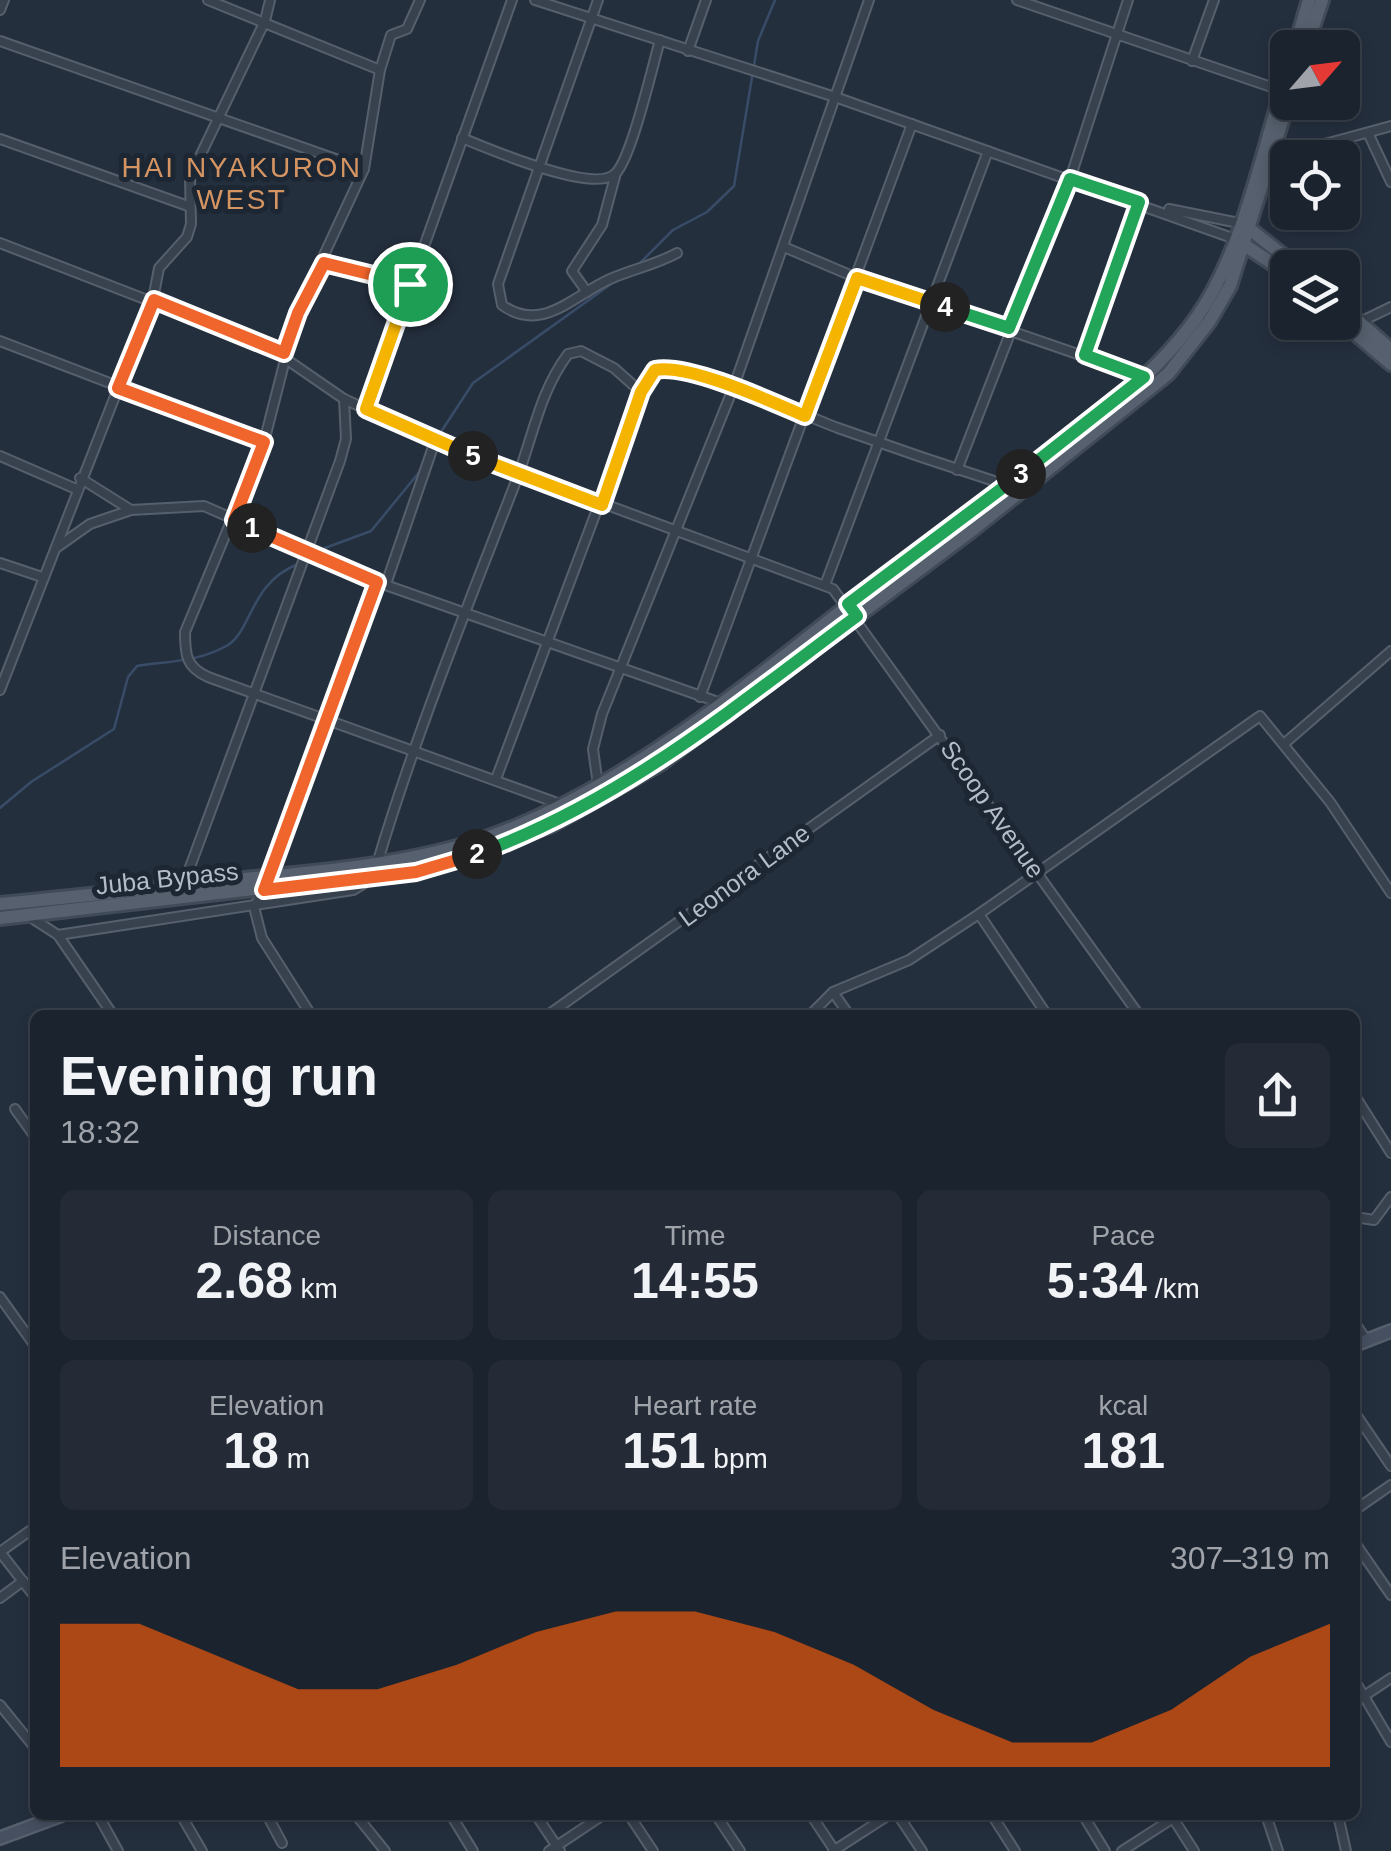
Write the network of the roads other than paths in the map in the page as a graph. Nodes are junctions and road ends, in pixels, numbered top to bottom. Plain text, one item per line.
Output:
1 (4, 0) edge
2 (208, 0) edge
3 (270, 0) edge
4 (420, 0) edge
5 (512, 0) edge
6 (535, 0) edge
7 (598, 0) edge
8 (706, 0) edge
9 (869, 0) edge
10 (1017, 0) edge
11 (1128, 0) edge
12 (1214, 0) edge
13 (1309, 0) edge
14 (1322, 0) edge
15 (0, 10) edge
16 (591, 20) junction
17 (265, 21) junction
18 (1300, 30) edge
19 (1312, 30) edge
20 (1116, 35) junction
21 (0, 40) edge
22 (660, 40) junction
23 (688, 51) junction
24 (1192, 61) junction
25 (380, 70) junction
26 (1270, 90) edge
27 (838, 98) junction
28 (217, 119) junction
29 (1277, 120) edge
30 (912, 124) junction
31 (1391, 126) edge
32 (1369, 135) junction
33 (462, 138) junction
34 (0, 139) edge
35 (1348, 140) edge
36 (988, 151) junction
37 (1270, 159) edge
38 (543, 164) junction
39 (364, 169) junction
40 (616, 173) junction
41 (1070, 179) junction
42 (1391, 182) edge
43 (1139, 202) junction
44 (188, 206) junction
45 (1150, 206) junction
46 (1245, 225) junction
47 (1240, 241) junction
48 (0, 243) edge
49 (784, 248) junction
50 (1276, 250) edge
51 (678, 253) dead end
52 (1270, 262) edge
53 (324, 263) junction
54 (857, 278) junction
55 (410, 284) junction
56 (587, 292) junction
57 (154, 300) junction
58 (932, 303) junction
59 (1391, 307) edge
60 (1360, 322) joint
61 (1009, 328) junction
62 (1360, 337) edge
63 (0, 341) edge
64 (1391, 350) edge
65 (284, 355) junction
66 (1085, 355) junction
67 (1391, 364) edge
68 (1144, 377) junction
69 (734, 386) junction
70 (118, 388) junction
71 (641, 392) junction
72 (344, 399) junction
73 (366, 409) junction
74 (805, 416) junction
75 (435, 441) junction
76 (264, 442) junction
77 (880, 444) junction
78 (0, 456) edge
79 (957, 470) junction
80 (518, 476) junction
81 (80, 478) junction
82 (1006, 485) junction
83 (76, 489) junction
84 (602, 505) junction
85 (132, 510) junction
86 (234, 520) junction
87 (677, 531) junction
88 (52, 551) junction
89 (305, 551) junction
90 (751, 558) junction
91 (0, 562) edge
92 (42, 577) junction
93 (382, 583) junction
94 (824, 586) junction
95 (848, 604) junction
96 (464, 613) junction
97 (857, 616) junction
98 (546, 643) junction
99 (1391, 650) edge
100 (0, 659) edge
101 (10, 662) junction
102 (620, 670) junction
103 (0, 690) edge
104 (252, 690) junction
105 (700, 697) junction
106 (718, 702) junction
107 (329, 720) junction
108 (940, 734) junction
109 (1285, 744) junction
110 (410, 753) junction
111 (496, 779) junction
112 (598, 785) junction
113 (560, 804) junction
114 (375, 871) junction
115 (1039, 873) junction
116 (271, 877) junction
117 (183, 886) junction
118 (264, 890) junction
119 (1391, 893) edge
120 (0, 904) edge
121 (254, 907) junction
122 (979, 914) junction
123 (26, 915) junction
124 (0, 918) edge
125 (58, 935) junction
126 (833, 992) junction
127 (110, 1010) edge
128 (308, 1010) edge
129 (555, 1010) edge
130 (815, 1010) edge
131 (846, 1010) edge
132 (1044, 1010) edge
133 (1135, 1010) edge
134 (1360, 1104) edge
135 (14, 1109) dead end
136 (30, 1131) edge
137 (1391, 1154) edge
138 (1391, 1197) edge
139 (1360, 1217) edge
140 (0, 1296) edge
141 (1389, 1337) edge
142 (30, 1339) edge
143 (1361, 1343) edge
144 (1360, 1420) edge
145 (1391, 1466) edge
146 (1391, 1485) edge
147 (1360, 1507) edge
148 (30, 1531) edge
149 (1360, 1550) edge
150 (23, 1581) junction
151 (30, 1590) edge
152 (1391, 1596) edge
153 (0, 1598) edge
154 (1391, 1678) edge
155 (1360, 1688) edge
156 (1365, 1695) junction
157 (1360, 1698) edge
158 (0, 1705) edge
159 (30, 1742) edge
160 (1391, 1742) edge
161 (49, 1820) edge
162 (101, 1820) edge
163 (184, 1820) edge
164 (270, 1820) edge
165 (360, 1820) edge
166 (454, 1820) edge
167 (539, 1820) edge
168 (596, 1820) edge
169 (632, 1820) edge
170 (719, 1820) edge
171 (813, 1820) edge
172 (881, 1820) edge
173 (901, 1820) edge
174 (995, 1820) edge
175 (1086, 1820) edge
176 (1168, 1820) edge
177 (1176, 1820) edge
178 (1268, 1820) edge
179 (1339, 1820) edge
180 (0, 1838) edge
181 (282, 1844) dead end
182 (555, 1849) edge
183 (118, 1851) edge
184 (202, 1851) edge
185 (384, 1851) edge
186 (473, 1851) edge
187 (652, 1851) edge
188 (740, 1851) edge
189 (834, 1851) edge
190 (922, 1851) edge
191 (1016, 1851) edge
192 (1105, 1851) edge
193 (1122, 1851) edge
194 (1194, 1851) edge
195 (1278, 1851) edge
196 (1346, 1851) edge

1 - 15 street
2 - 17 street
3 - 17 street
4 - 25 street
5 - 33 street
6 - 16 street
7 - 16 street
8 - 23 street
9 - 27 street
10 - 20 street
11 - 20 street
12 - 24 street
13 - 18 main road
14 - 19 main road
16 - 22 street
16 - 38 street
17 - 25 street
17 - 28 street
20 - 24 street
20 - 41 street
21 - 28 street
22 - 23 street
22 - 40 street
23 - 27 street
24 - 26 street
25 - 39 street
27 - 30 street
27 - 49 street
28 - 39 street
28 - 44 street
29 - 46 main road
30 - 36 street
30 - 54 street
31 - 32 street
32 - 35 street
32 - 42 street
33 - 38 street
33 - 55 street
34 - 44 street
36 - 41 street
36 - 58 street
37 - 46 main road
38 - 40 street
38 - 56 street
39 - 53 street
40 - 56 street
41 - 43 street
41 - 61 street
43 - 45 street
43 - 66 street
44 - 57 street
45 - 46 street
45 - 47 street
46 - 47 main road
46 - 50 main road
47 - 52 main road
47 - 68 main road, Juba Bypass
47 - 97 main road, Juba Bypass
48 - 57 street, Scoop Avenue
49 - 54 street
49 - 69 street
51 - 56 street
53 - 55 street
53 - 65 street
54 - 58 street
54 - 74 street
55 - 73 street
57 - 65 street, Scoop Avenue
57 - 70 street
58 - 61 street
58 - 77 street
59 - 60 street
60 - 64 main road
61 - 66 street
61 - 79 street
62 - 67 main road
63 - 70 street
65 - 72 street, Scoop Avenue
65 - 76 street
66 - 68 street
68 - 82 main road, Juba Bypass
69 - 71 street
69 - 74 street
69 - 87 street
70 - 76 street
70 - 81 street
71 - 80 street
71 - 84 street
72 - 73 street, Scoop Avenue
72 - 89 street
73 - 75 street, Scoop Avenue
74 - 77 street
74 - 90 street
75 - 80 street, Scoop Avenue
75 - 93 street
76 - 86 street
77 - 79 street
77 - 94 street
78 - 83 street
79 - 82 street
80 - 84 street, Scoop Avenue
80 - 96 street
81 - 83 street
81 - 85 street
82 - 95 main road, Juba Bypass
83 - 88 street
84 - 87 street, Scoop Avenue
84 - 98 street
85 - 86 street
85 - 88 street
86 - 89 street
86 - 104 street
87 - 90 street, Scoop Avenue
87 - 102 street
88 - 92 street
89 - 93 street
89 - 104 street
90 - 94 street, Scoop Avenue
90 - 105 street
91 - 92 street
92 - 101 street
93 - 96 street
93 - 107 street
94 - 95 street, Scoop Avenue
95 - 97 street, Scoop Avenue
95 - 106 main road, Juba Bypass
96 - 98 street
96 - 110 street
97 - 108 street, Scoop Avenue
97 - 114 main road, Juba Bypass
98 - 102 street
98 - 111 street
99 - 109 street
100 - 101 street
101 - 103 street
102 - 105 street
102 - 112 street
104 - 107 street
104 - 117 street
105 - 106 street
106 - 112 main road, Juba Bypass
107 - 110 street
107 - 116 street
108 - 115 street, Scoop Avenue
108 - 129 street, Leonora Lane
109 - 115 street
109 - 119 street
110 - 111 street
110 - 114 street
111 - 113 street
112 - 113 main road, Juba Bypass
113 - 114 main road, Juba Bypass
114 - 116 main road, Juba Bypass
114 - 118 main road, Juba Bypass
114 - 121 street
115 - 122 street
115 - 133 street, Scoop Avenue
116 - 117 main road, Juba Bypass
116 - 118 street
117 - 120 main road, Juba Bypass
118 - 121 street
118 - 123 main road, Juba Bypass
121 - 125 street
121 - 128 street
122 - 126 street
122 - 132 street
123 - 124 main road, Juba Bypass
123 - 125 street
125 - 127 street
126 - 130 street
126 - 131 street
134 - 137 street
135 - 136 street
138 - 139 street
140 - 142 street
141 - 143 main road
144 - 145 street
146 - 147 street
148 - 150 street
149 - 152 street
150 - 151 street
150 - 153 street
154 - 156 street
155 - 156 street
156 - 157 street
156 - 160 street
158 - 159 street
161 - 180 main road
162 - 183 street
163 - 184 street
164 - 181 street
165 - 185 street
166 - 186 street
167 - 182 street
168 - 182 street
169 - 187 street
170 - 188 street
171 - 189 street
172 - 189 street
173 - 190 street
174 - 191 street
175 - 192 street
176 - 193 street
177 - 194 street
178 - 195 street
179 - 196 street

